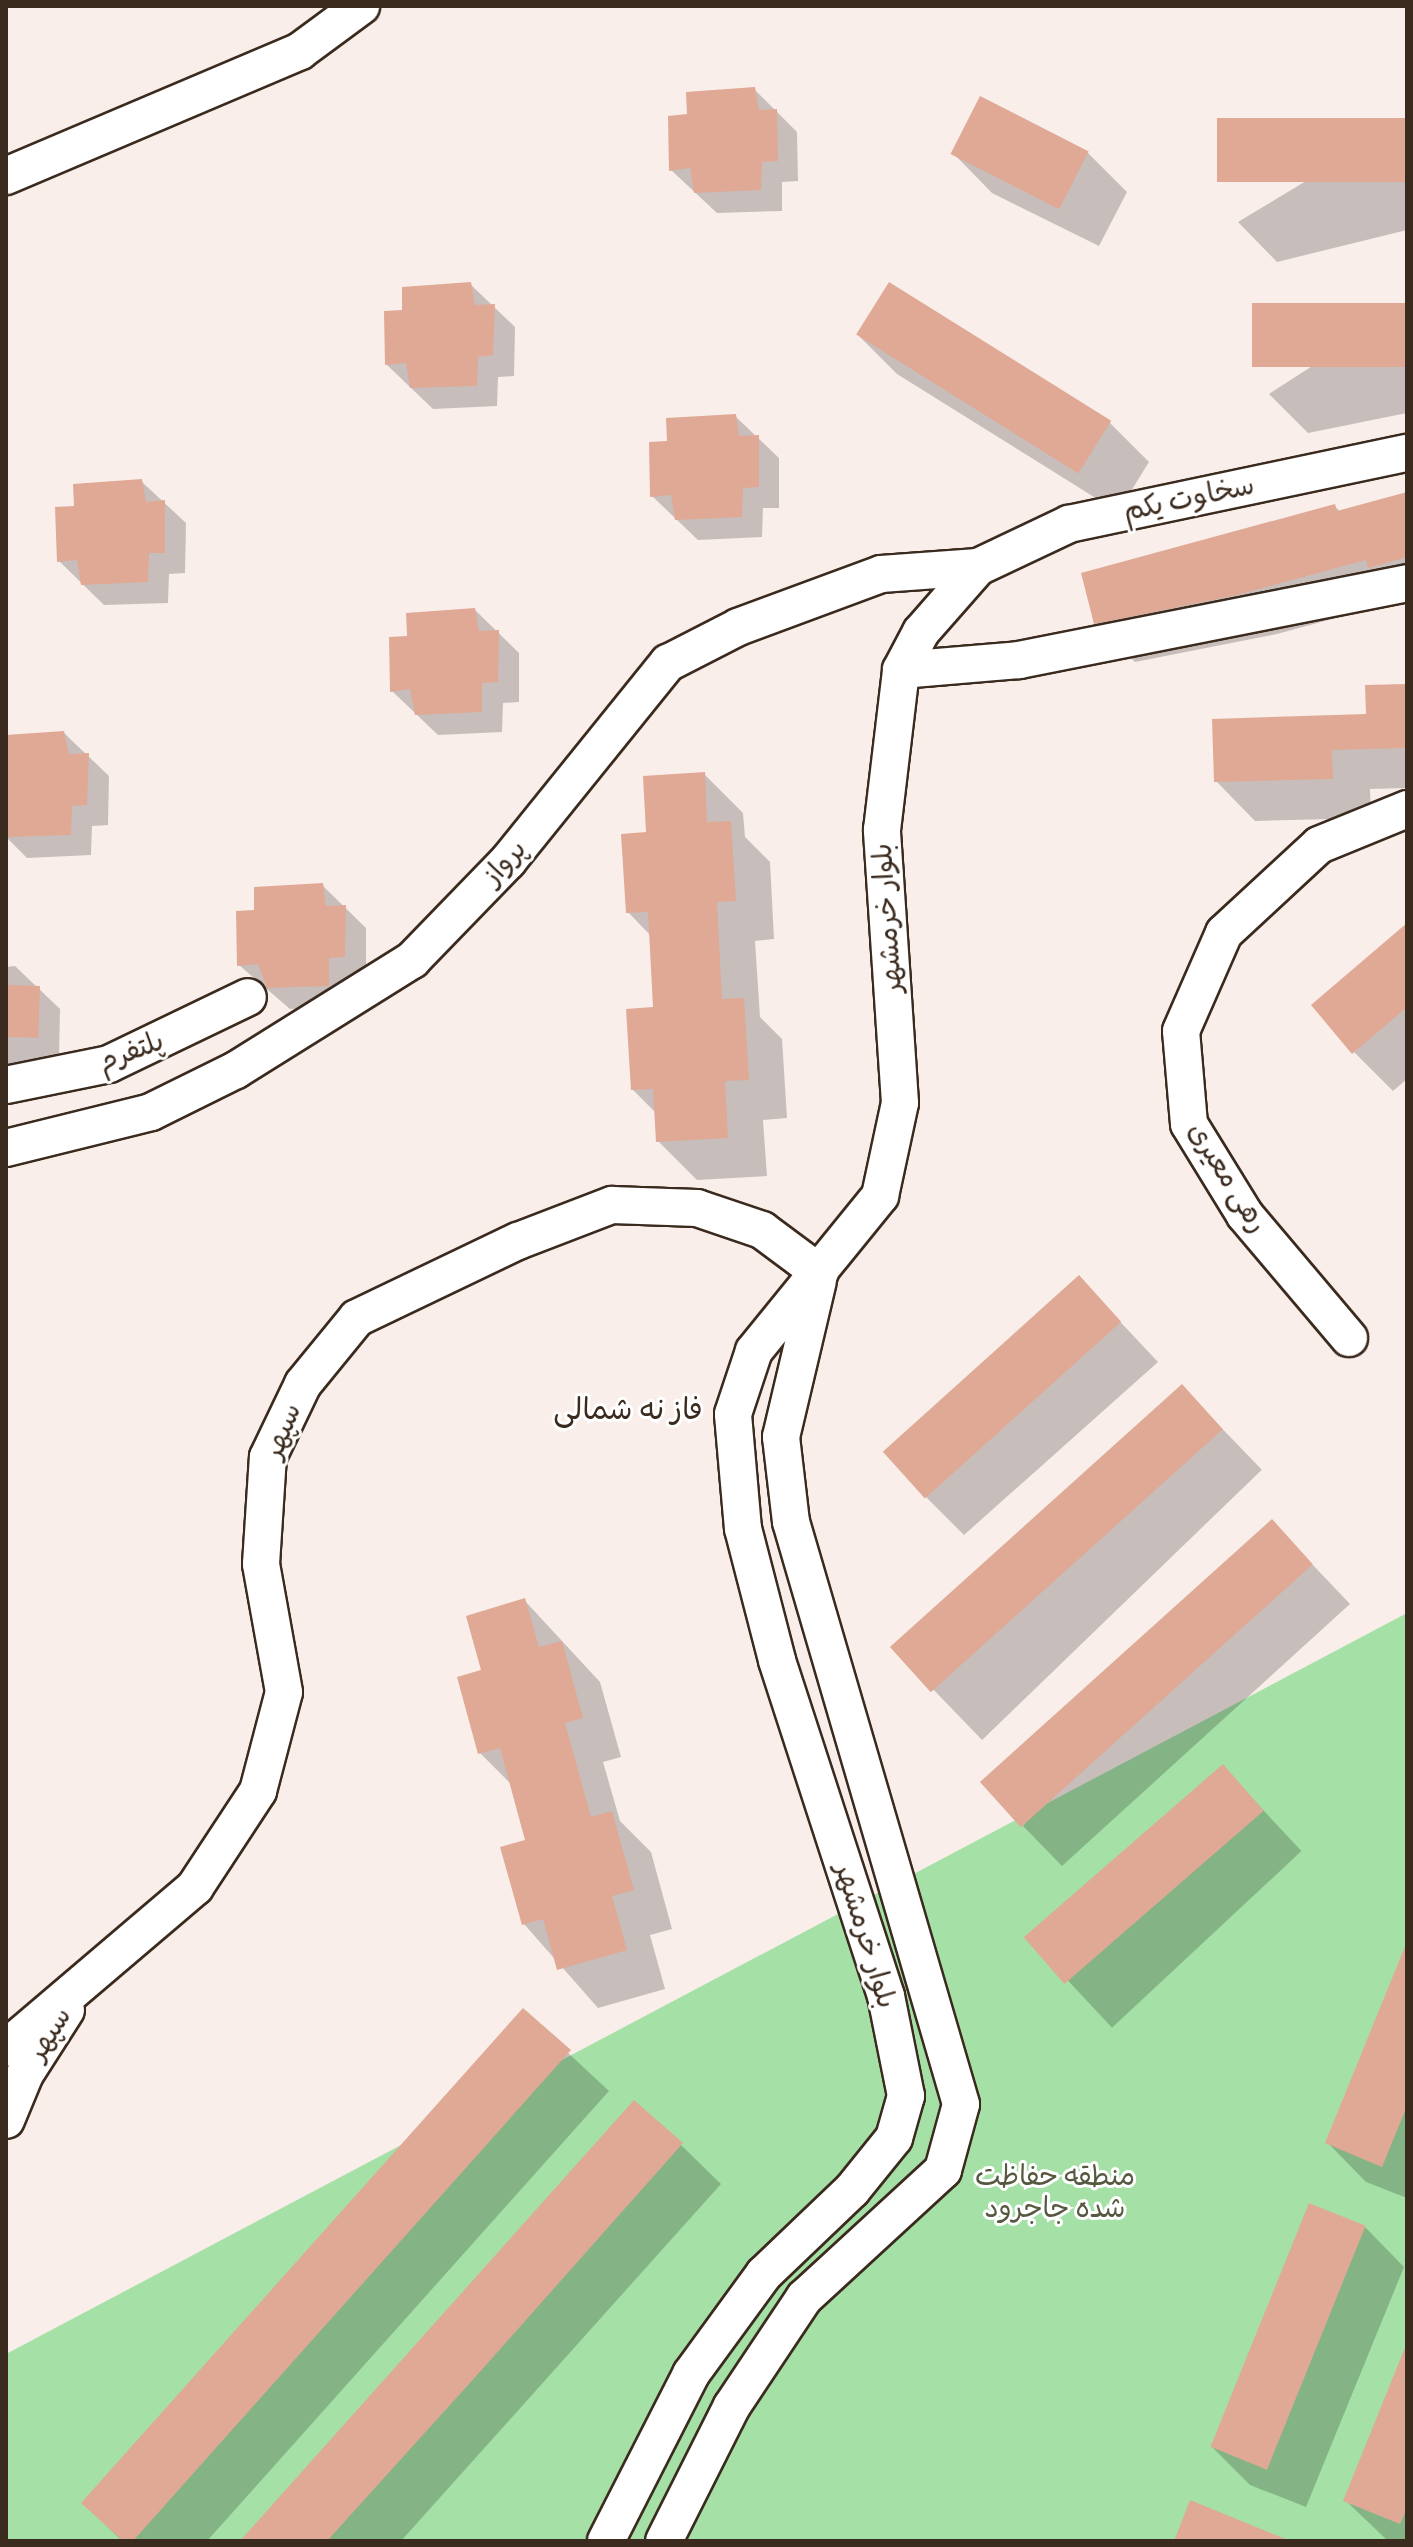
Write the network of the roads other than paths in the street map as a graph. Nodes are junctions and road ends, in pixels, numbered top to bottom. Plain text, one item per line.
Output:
1 (361, 6) edge
2 (6, 176) edge
3 (1407, 453) edge
4 (978, 567) junction
5 (1407, 583) edge
6 (901, 670) junction
7 (1407, 809) edge
8 (248, 997) dead end
9 (6, 1085) edge
10 (6, 1148) edge
11 (820, 1273) junction
12 (1349, 1338) dead end
13 (77, 1993) junction
14 (8, 2042) edge
15 (6, 2120) edge
16 (606, 2541) edge
17 (664, 2541) edge

1 - 2 street
3 - 4 street, سخاوت یکم
4 - 6 street, بلوار خرمشهر
4 - 10 street, پرواز
5 - 6 street
6 - 11 street, بلوار خرمشهر
7 - 12 street, رهی معیری
8 - 9 street, پلتفرم
11 - 13 street, سپهر
11 - 16 street, بلوار خرمشهر
11 - 17 street, بلوار خرمشهر
13 - 14 street, سپهر
13 - 15 street, سپهر

